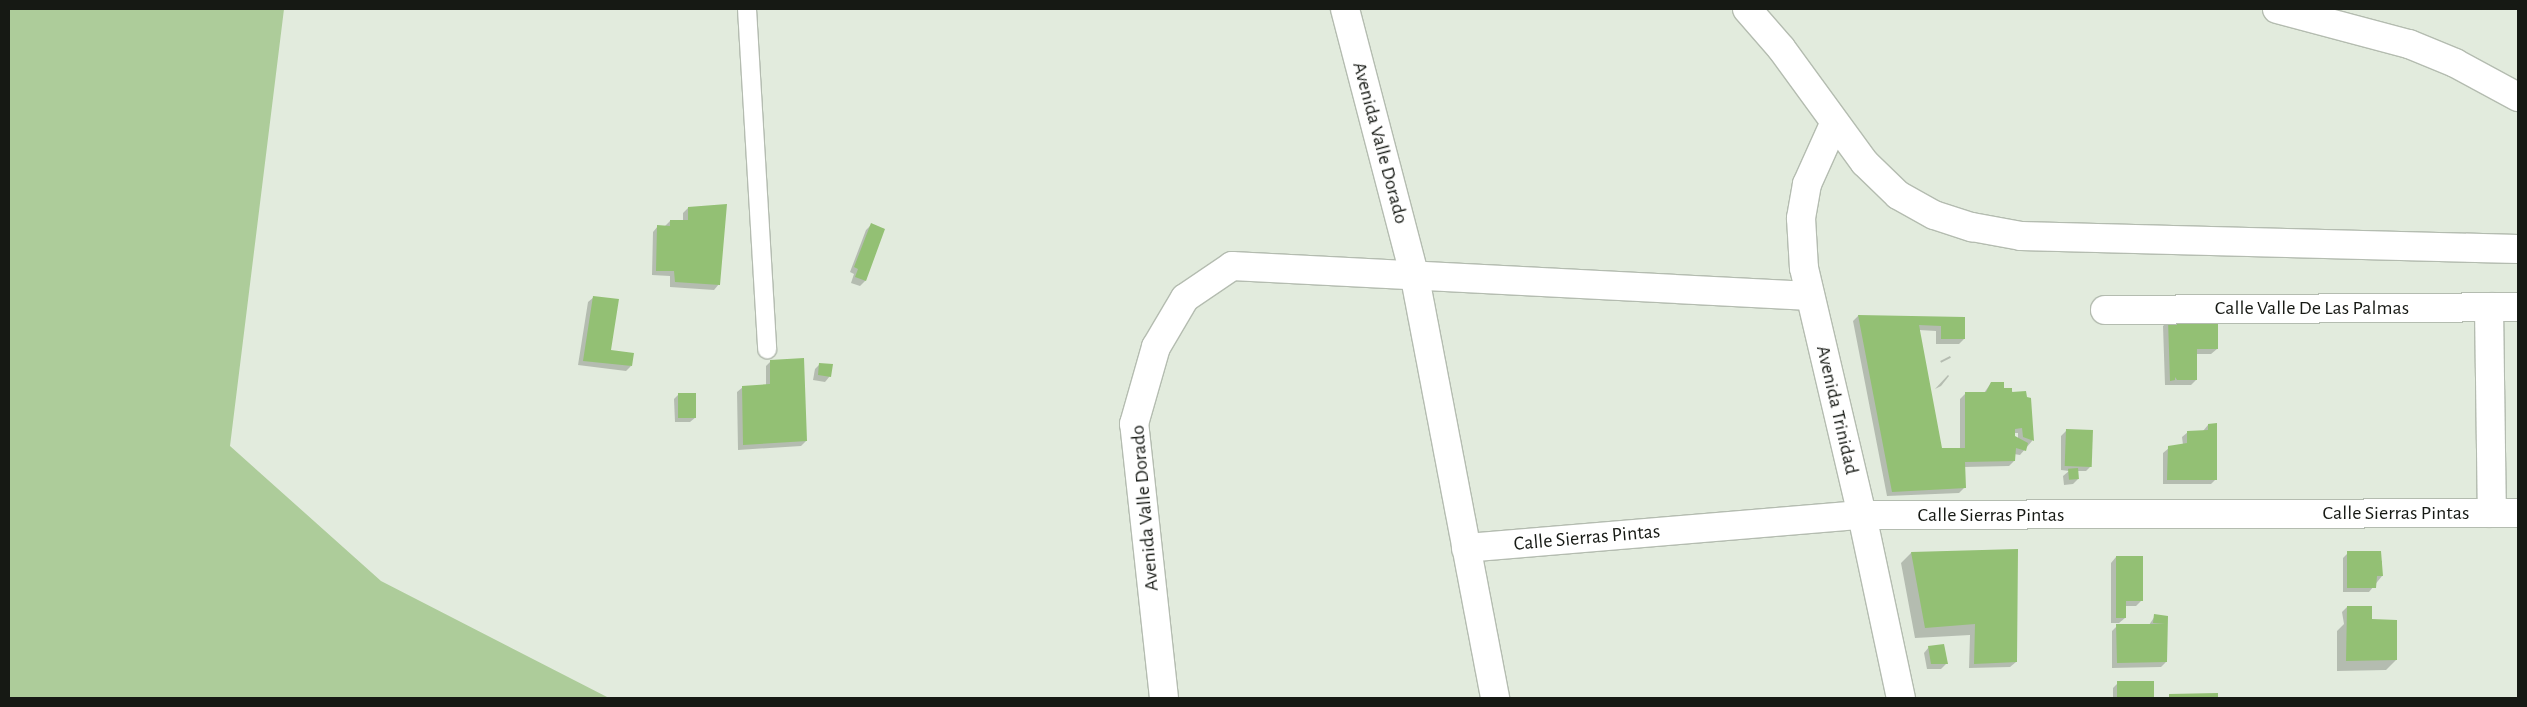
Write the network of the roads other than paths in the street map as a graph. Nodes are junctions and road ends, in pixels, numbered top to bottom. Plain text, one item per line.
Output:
1 (747, 9) edge
2 (1345, 9) edge
3 (1747, 9) edge
4 (2277, 9) edge
5 (2518, 97) edge
6 (1834, 124) junction
7 (2518, 249) edge
8 (1415, 278) junction
9 (1810, 296) junction
10 (2489, 307) junction
11 (2518, 307) edge
12 (2105, 310) dead end
13 (767, 349) dead end
14 (2505, 513) edge
15 (1862, 515) junction
16 (1466, 548) junction
17 (1164, 698) edge
18 (1495, 698) edge
19 (1901, 698) edge

1 - 13 lane
2 - 8 street, Avenida Valle Dorado
3 - 6 street
4 - 5 street
6 - 7 street
6 - 9 street, Avenida Trinidad
8 - 9 street
8 - 16 street, Avenida Valle Dorado
8 - 17 street, Avenida Valle Dorado
9 - 15 street, Avenida Trinidad
10 - 11 street, Calle Valle De Las Palmas
10 - 12 street, Calle Valle De Las Palmas
10 - 14 street
14 - 15 street, Calle Sierras Pintas
15 - 16 street, Calle Sierras Pintas
15 - 19 street, Avenida Trinidad
16 - 18 street, Avenida Valle Dorado

